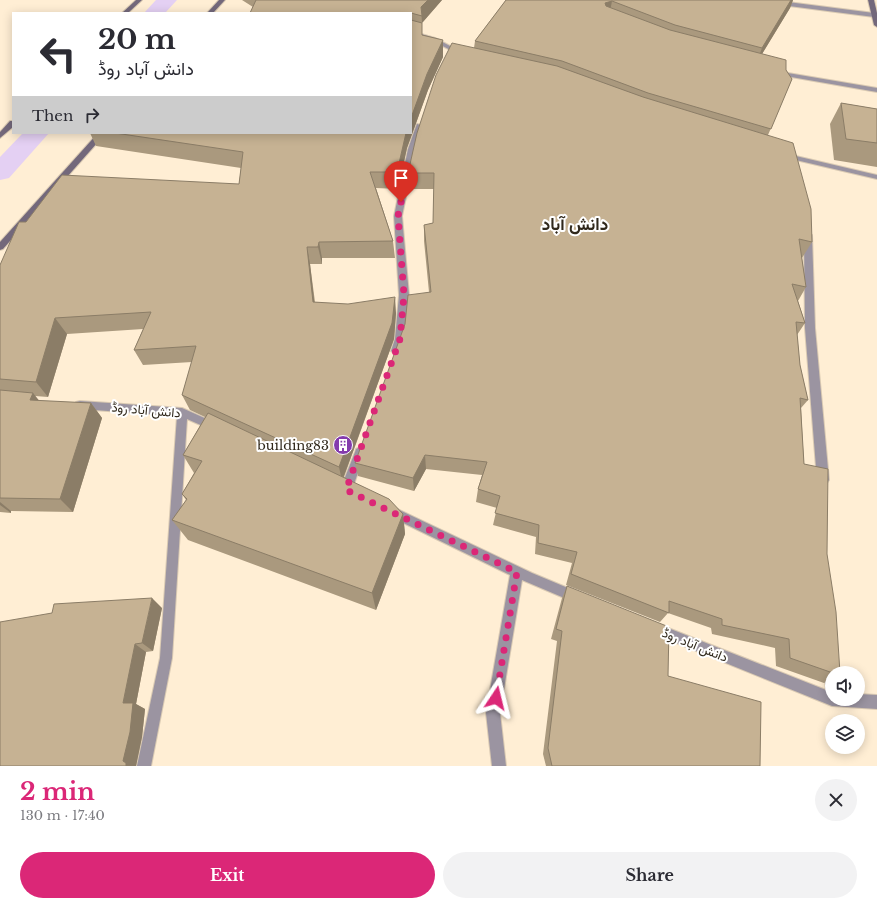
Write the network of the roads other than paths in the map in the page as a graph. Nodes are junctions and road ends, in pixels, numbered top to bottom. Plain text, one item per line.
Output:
1 (139, 0) edge
2 (222, 0) edge
3 (758, 0) edge
4 (871, 0) edge
5 (126, 12) edge
6 (211, 12) edge
7 (874, 15) junction
8 (877, 25) edge
9 (412, 33) edge
10 (470, 58) edge
11 (765, 70) edge
12 (877, 90) edge
13 (422, 120) edge
14 (12, 124) edge
15 (101, 134) edge
16 (0, 136) edge
17 (775, 152) edge
18 (877, 177) edge
19 (807, 225) edge
20 (0, 247) edge
21 (392, 361) edge
22 (71, 404) edge
23 (182, 412) junction
24 (225, 432) edge
25 (363, 443) edge
26 (346, 490) edge
27 (822, 495) edge
28 (382, 507) edge
29 (517, 572) junction
30 (586, 601) edge
31 (644, 624) edge
32 (831, 657) edge
33 (831, 666) edge
34 (825, 696) edge
35 (865, 701) edge
36 (877, 702) edge
37 (144, 766) edge
38 (498, 766) edge

1 - 5 main road
2 - 6 main road
3 - 7 street
4 - 7 main road
7 - 8 main road
9 - 10 street
11 - 12 street
13 - 21 street
14 - 16 main road
15 - 20 main road
17 - 18 street
19 - 27 street
22 - 23 street, دانش آباد روڈ
23 - 24 street, دانش آباد روڈ
23 - 37 street
25 - 26 street
28 - 29 street
29 - 30 street
29 - 38 street
31 - 34 street, دانش آباد روڈ
32 - 33 street
35 - 36 street, دانش آباد روڈ

